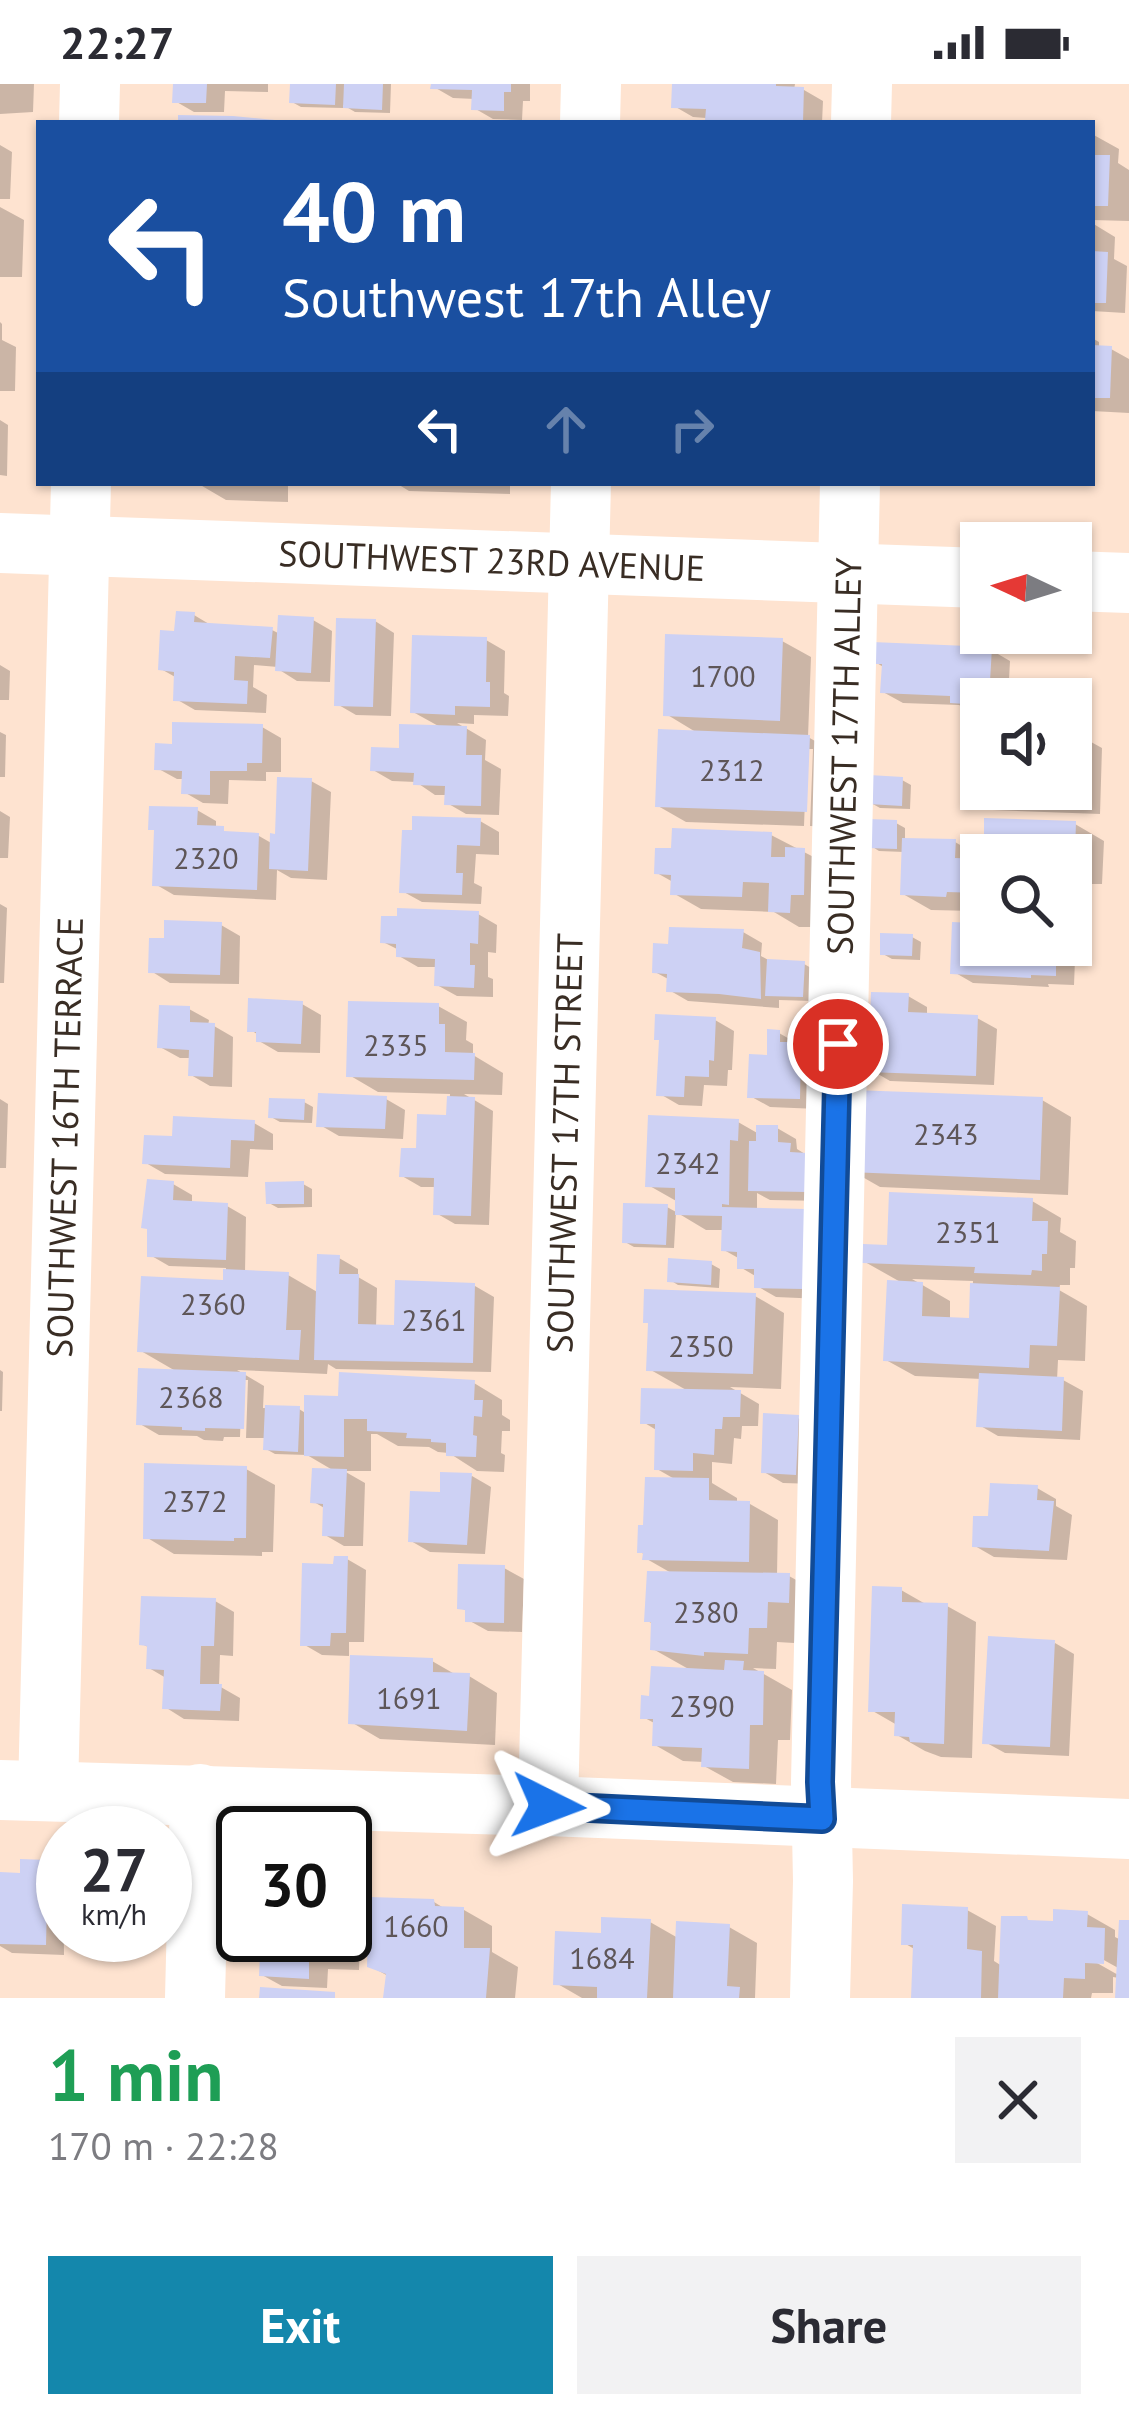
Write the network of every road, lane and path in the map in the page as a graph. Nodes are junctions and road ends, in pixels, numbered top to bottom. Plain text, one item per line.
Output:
1 (90, 84) edge
2 (591, 84) edge
3 (862, 84) edge
4 (89, 120) edge
5 (590, 120) edge
6 (861, 120) edge
7 (81, 486) edge
8 (581, 486) edge
9 (850, 486) edge
10 (0, 543) edge
11 (80, 546) junction
12 (579, 564) junction
13 (850, 574) junction
14 (960, 577) edge
15 (1092, 582) edge
16 (1129, 583) edge
17 (24, 1790) edge
18 (200, 1794) junction
19 (548, 1806) junction
20 (822, 1819) junction
21 (1129, 1829) edge
22 (195, 1998) edge
23 (820, 1998) edge

1 - 4 street
2 - 5 street
3 - 6 street
7 - 11 street, SOUTHWEST 16TH TERRACE
8 - 12 street, SOUTHWEST 17TH STREET
9 - 13 street, SOUTHWEST 17TH ALLEY
10 - 11 street, SOUTHWEST 23RD AVENUE
11 - 12 street, SOUTHWEST 23RD AVENUE
11 - 17 street, SOUTHWEST 16TH TERRACE
12 - 13 street, SOUTHWEST 23RD AVENUE
12 - 19 street, SOUTHWEST 17TH STREET
13 - 14 street, SOUTHWEST 23RD AVENUE
13 - 20 street, SOUTHWEST 17TH ALLEY
15 - 16 street
17 - 18 street
18 - 19 street
18 - 22 street
19 - 20 street
20 - 21 street
20 - 23 street

